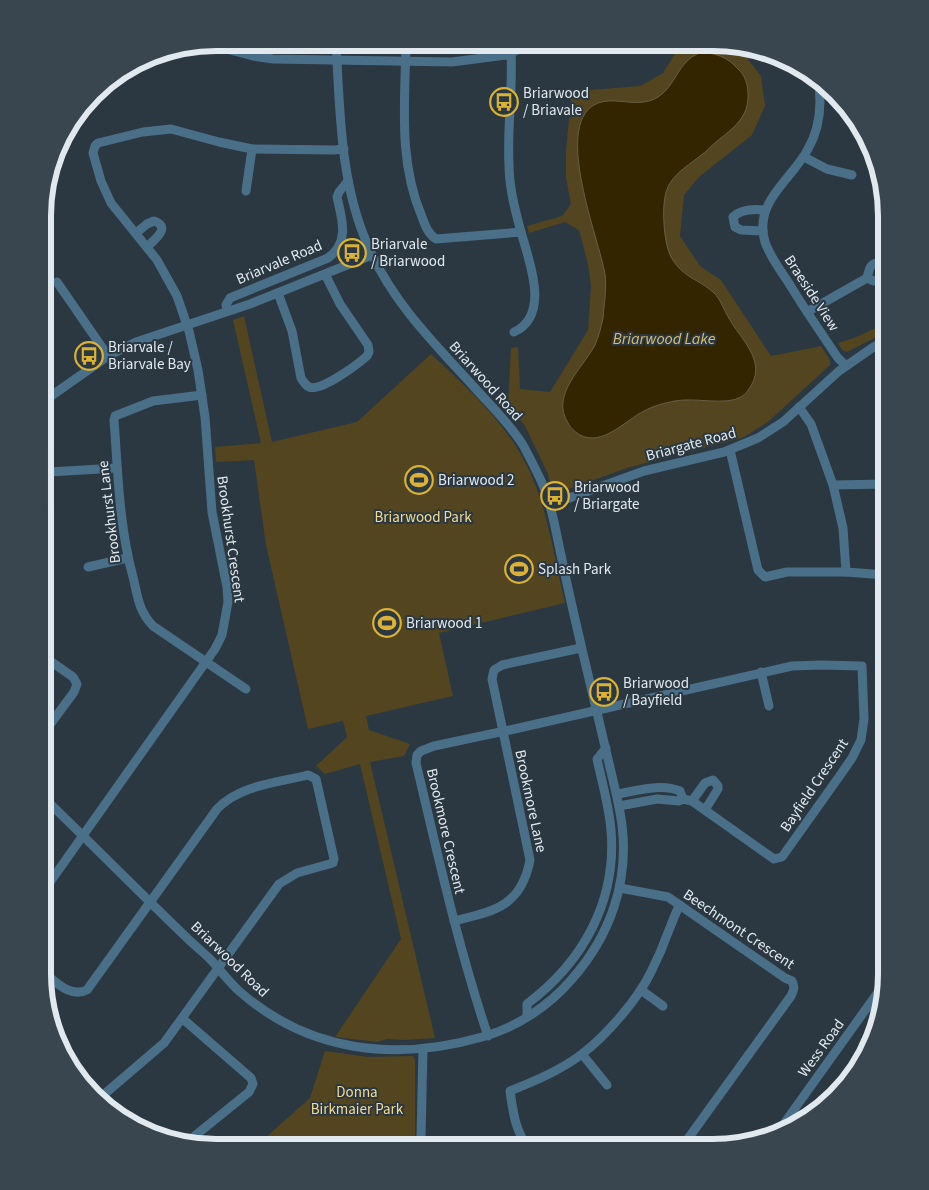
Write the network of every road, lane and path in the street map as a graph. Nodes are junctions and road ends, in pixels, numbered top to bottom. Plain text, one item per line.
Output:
1 (513, 51) edge
2 (237, 52) edge
3 (337, 52) edge
4 (406, 52) edge
5 (509, 54) junction
6 (337, 60) junction
7 (405, 61) junction
8 (824, 96) edge
9 (252, 149) junction
10 (344, 149) junction
11 (804, 157) junction
12 (852, 175) dead end
13 (348, 181) junction
14 (246, 191) dead end
15 (764, 210) junction
16 (763, 231) junction
17 (521, 232) junction
18 (136, 233) junction
19 (147, 246) junction
20 (372, 255) junction
21 (325, 274) junction
22 (867, 278) dead end
23 (57, 282) dead end
24 (278, 293) junction
25 (228, 311) junction
26 (807, 312) junction
27 (187, 324) junction
28 (514, 332) dead end
29 (878, 345) edge
30 (878, 347) edge
31 (872, 348) junction
32 (108, 356) junction
33 (846, 366) junction
34 (202, 395) junction
35 (51, 396) edge
36 (799, 406) junction
37 (730, 450) junction
38 (117, 468) junction
39 (51, 472) edge
40 (878, 484) edge
41 (833, 485) junction
42 (550, 505) junction
43 (127, 558) junction
44 (88, 567) dead end
45 (846, 572) junction
46 (878, 574) edge
47 (581, 648) junction
48 (51, 662) edge
49 (206, 662) junction
50 (761, 672) junction
51 (246, 689) dead end
52 (769, 706) dead end
53 (598, 710) junction
54 (51, 723) edge
55 (502, 732) junction
56 (606, 748) junction
57 (617, 794) junction
58 (688, 800) junction
59 (51, 805) edge
60 (619, 806) junction
61 (704, 810) junction
62 (82, 835) junction
63 (51, 880) edge
64 (620, 888) junction
65 (150, 902) junction
66 (680, 905) junction
67 (454, 921) junction
68 (218, 969) junction
69 (52, 979) edge
70 (641, 990) junction
71 (876, 995) edge
72 (663, 1006) dead end
73 (527, 1017) junction
74 (183, 1019) junction
75 (488, 1036) junction
76 (423, 1049) junction
77 (582, 1054) junction
78 (607, 1085) dead end
79 (104, 1094) edge
80 (786, 1121) edge
81 (194, 1137) edge
82 (421, 1138) edge
83 (523, 1138) edge
84 (688, 1138) edge

1 - 5 street
2 - 6 street
3 - 6 street, Briarwood Road
4 - 7 street
5 - 7 street
5 - 17 street
6 - 7 street
6 - 10 street, Briarwood Road
7 - 17 street
8 - 11 street, Braeside View
9 - 10 street
9 - 14 street
9 - 18 street, Brookhurst Crescent
10 - 13 street, Briarwood Road
11 - 12 street
11 - 15 street, Braeside View
13 - 20 street, Briarwood Road
13 - 25 street, Briarvale Road
15 - 16 street, Braeside View
15 - 16 street
16 - 26 street, Braeside View
17 - 28 street
18 - 19 street, Brookhurst Crescent
18 - 19 street
19 - 27 street, Brookhurst Crescent
20 - 21 street, Briarvale Road
20 - 42 street, Briarwood Road
21 - 24 street, Briarvale Road
21 - 24 street
22 - 26 street
23 - 32 street
24 - 25 street, Briarvale Road
25 - 27 street, Briarvale Road
26 - 33 street, Braeside View
27 - 32 street, Briarvale Road
27 - 34 street, Brookhurst Crescent
29 - 31 street, Briargate Road
30 - 31 street, Briargate Road
31 - 33 street, Briargate Road
32 - 35 street, Briarvale Road
33 - 36 street, Briargate Road
34 - 38 street, Brookhurst Lane
34 - 49 street, Brookhurst Crescent
36 - 37 street, Briargate Road
36 - 41 street
37 - 42 street, Briargate Road
37 - 45 street
38 - 39 street
38 - 43 street, Brookhurst Lane
40 - 41 street
41 - 45 street
42 - 47 street, Briarwood Road
43 - 44 street
43 - 49 street, Brookhurst Lane
45 - 46 street
47 - 53 street, Briarwood Road
47 - 55 street, Brookmore Lane
48 - 54 street
49 - 51 street, Brookhurst Lane
49 - 62 street, Brookhurst Crescent
50 - 52 street
50 - 53 street, Bayfield Crescent
50 - 61 street, Bayfield Crescent
53 - 55 street, Brookmore Crescent
53 - 56 street, Briarwood Road
55 - 67 street, Brookmore Lane
55 - 67 street, Brookmore Crescent
56 - 57 street, Briarwood Road
56 - 73 street, Briarwood Road
57 - 58 street, Bayfield Crescent
57 - 60 street, Briarwood Road
58 - 60 street
58 - 61 street, Bayfield Crescent
58 - 61 street
59 - 62 street, Briarwood Road
60 - 64 street, Briarwood Road
62 - 63 street, Brookhurst Crescent
62 - 65 street, Briarwood Road
64 - 66 street, Beechmont Crescent
64 - 73 street, Briarwood Road
65 - 68 street, Briarwood Road
65 - 68 street
65 - 69 street
66 - 70 street
66 - 84 street, Beechmont Crescent
67 - 75 street, Brookmore Crescent
68 - 74 street
68 - 76 street, Briarwood Road
70 - 72 street
70 - 77 street
71 - 80 street, Wess Road
73 - 75 street, Briarwood Road
74 - 79 street
74 - 81 street
75 - 76 street, Briarwood Road
76 - 82 street
77 - 78 street
77 - 83 street

